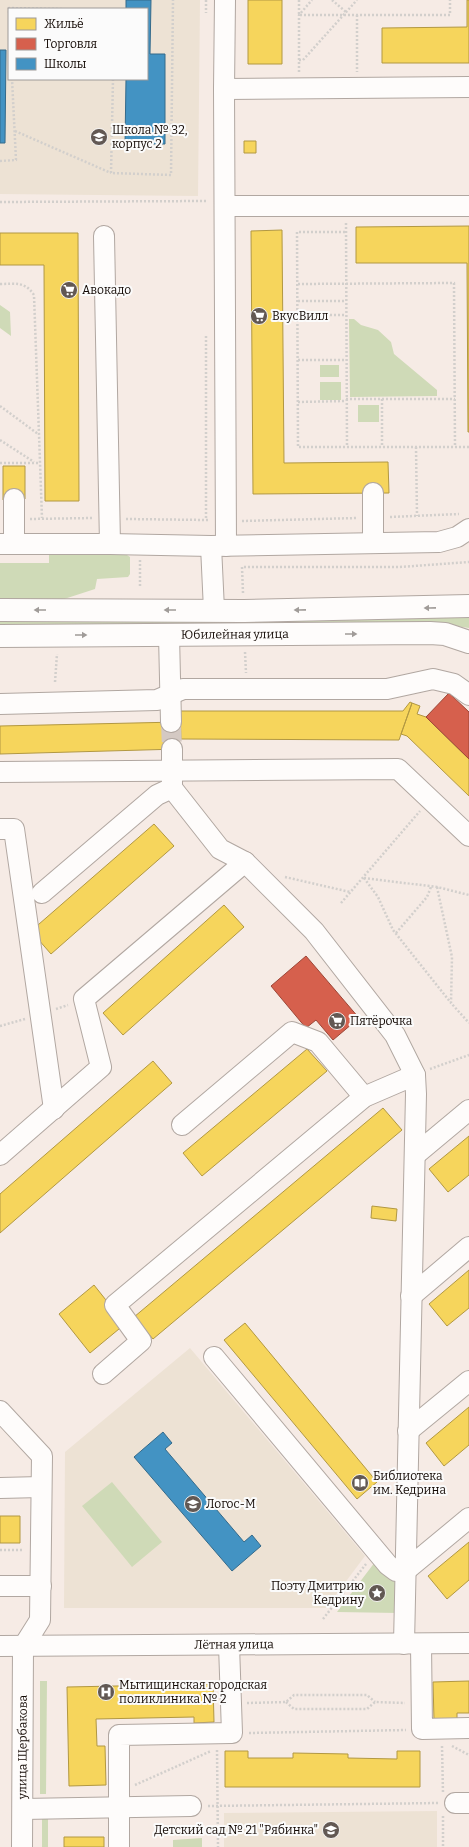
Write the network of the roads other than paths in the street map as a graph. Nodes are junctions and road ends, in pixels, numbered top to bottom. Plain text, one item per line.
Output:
1 (225, 0) edge
2 (469, 87) edge
3 (224, 89) junction
4 (225, 206) junction
5 (469, 206) edge
6 (104, 236) dead end
7 (378, 493) dead end
8 (14, 499) dead end
9 (467, 521) edge
10 (379, 543) junction
11 (7, 544) edge
12 (110, 544) junction
13 (219, 546) junction
14 (469, 606) edge
15 (0, 610) edge
16 (214, 610) junction
17 (170, 635) junction
18 (0, 636) edge
19 (469, 642) edge
20 (170, 694) junction
21 (469, 694) edge
22 (0, 704) edge
23 (171, 722) tunnel mouth
24 (172, 749) tunnel mouth
25 (0, 772) edge
26 (172, 779) junction
27 (0, 829) edge
28 (469, 836) edge
29 (245, 862) junction
30 (42, 893) dead end
31 (414, 1075) junction
32 (364, 1097) junction
33 (54, 1109) junction
34 (469, 1110) edge
35 (182, 1124) dead end
36 (0, 1155) edge
37 (415, 1155) junction
38 (469, 1247) edge
39 (411, 1296) junction
40 (214, 1357) dead end
41 (103, 1374) dead end
42 (469, 1380) edge
43 (0, 1411) edge
44 (408, 1431) junction
45 (41, 1487) junction
46 (0, 1488) edge
47 (469, 1518) edge
48 (405, 1571) junction
49 (0, 1586) edge
50 (41, 1586) junction
51 (469, 1643) edge
52 (229, 1644) junction
53 (412, 1644) junction
54 (0, 1646) edge
55 (23, 1647) junction
56 (33, 1677) dead end
57 (469, 1728) edge
58 (119, 1799) junction
59 (191, 1806) road end
60 (28, 1809) junction
61 (22, 1847) edge
62 (34, 1847) edge
63 (119, 1847) edge

1 - 3 street
2 - 3 street
3 - 4 street
4 - 5 street
4 - 13 street
6 - 12 street
7 - 10 street
8 - 11 street
9 - 10 street
10 - 13 street
11 - 12 street
12 - 13 street
13 - 16 street
14 -> 16 main road, Юбилейная улица
16 -> 15 main road, Юбилейная улица
18 -> 17 main road, Юбилейная улица
17 -> 19 main road, Юбилейная улица
17 - 20 street
20 - 21 street
20 - 22 street
20 - 23 street
24 - 26 street
25 - 26 street
26 - 28 street
26 - 29 street
26 - 30 street
27 - 33 street
29 - 31 street
29 - 33 street
31 - 32 street
31 - 37 street
32 - 35 street
32 - 41 street
33 - 36 street
34 - 37 street
37 - 39 street
38 - 39 street
39 - 44 street
40 - 48 street
42 - 44 street
43 - 45 street
44 - 48 street
45 - 46 street
45 - 50 street
47 - 48 street
48 - 53 street
49 - 50 street
50 - 55 street
51 - 53 street, Лётная улица
52 - 53 street, Лётная улица
52 - 55 street, Лётная улица
52 - 58 street
53 - 57 street
54 - 55 street, Лётная улица
55 - 60 street, улица Щербакова
56 - 60 street
58 - 59 street
58 - 60 street
58 - 63 street
60 - 61 street, улица Щербакова
60 - 62 street

